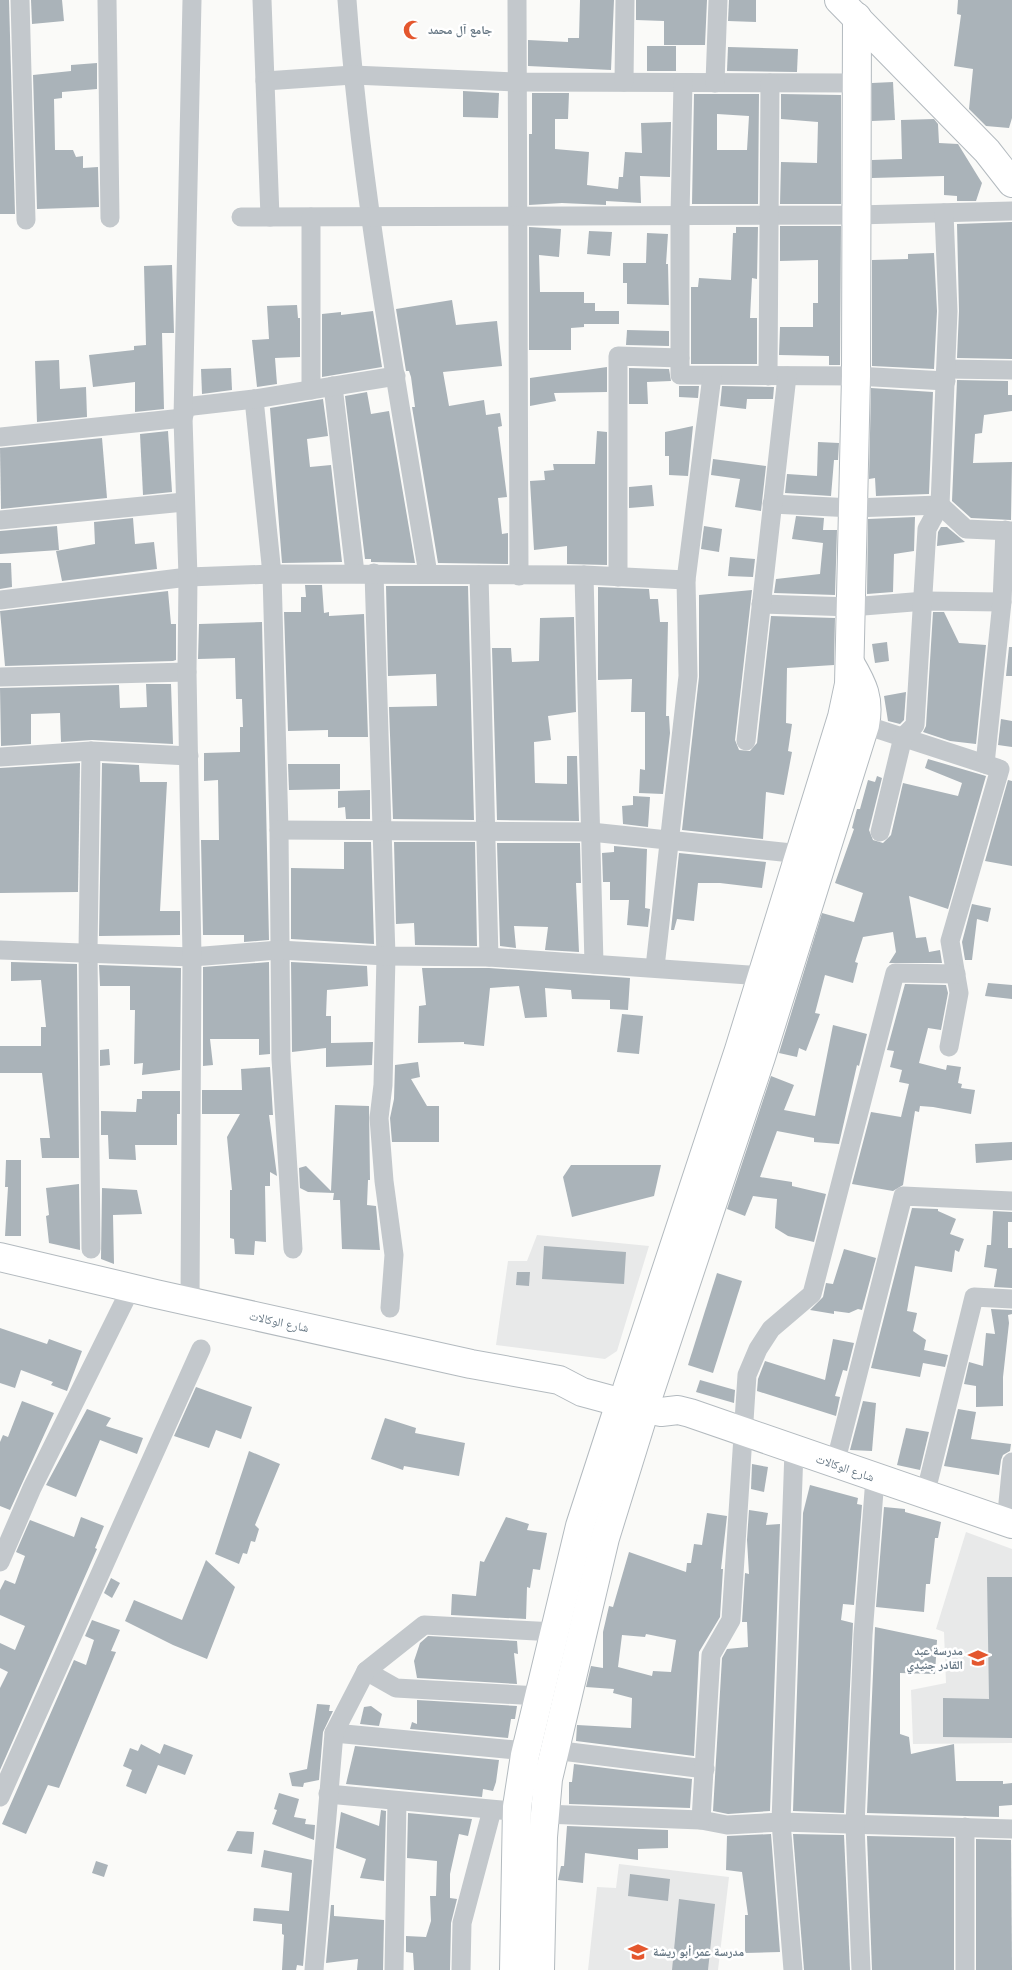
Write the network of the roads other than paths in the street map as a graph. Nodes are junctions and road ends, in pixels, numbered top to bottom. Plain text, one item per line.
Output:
1 (20, 0) edge
2 (106, 0) edge
3 (192, 0) edge
4 (262, 0) edge
5 (347, 0) edge
6 (517, 0) edge
7 (625, 0) edge
8 (718, 0) edge
9 (848, 9) edge
10 (353, 75) junction
11 (265, 80) junction
12 (515, 82) junction
13 (624, 82) junction
14 (683, 83) junction
15 (715, 83) junction
16 (770, 83) junction
17 (857, 83) junction
18 (1012, 183) edge
19 (1012, 211) edge
20 (944, 213) junction
21 (856, 214) junction
22 (680, 215) junction
23 (770, 215) junction
24 (370, 216) junction
25 (516, 216) junction
26 (241, 217) dead end
27 (270, 217) junction
28 (311, 217) junction
29 (110, 218) dead end
30 (26, 220) dead end
31 (680, 358) junction
32 (1012, 370) edge
33 (396, 376) junction
34 (712, 376) junction
35 (768, 376) junction
36 (787, 376) junction
37 (856, 376) junction
38 (946, 376) junction
39 (333, 386) junction
40 (311, 390) junction
41 (254, 399) junction
42 (183, 418) junction
43 (0, 436) edge
44 (184, 502) junction
45 (772, 504) junction
46 (940, 505) junction
47 (853, 508) junction
48 (0, 520) edge
49 (1008, 531) edge
50 (1007, 570) edge
51 (364, 573) junction
52 (272, 574) junction
53 (428, 574) junction
54 (479, 575) junction
55 (584, 575) junction
56 (519, 576) junction
57 (188, 577) junction
58 (618, 577) junction
59 (686, 580) junction
60 (0, 600) edge
61 (924, 601) junction
62 (1002, 602) junction
63 (761, 604) junction
64 (851, 607) junction
65 (850, 663) junction
66 (187, 672) junction
67 (0, 677) edge
68 (865, 725) junction
69 (903, 737) junction
70 (746, 741) dead end
71 (90, 751) junction
72 (189, 756) junction
73 (0, 757) edge
74 (999, 768) edge
75 (279, 830) junction
76 (380, 830) junction
77 (487, 832) junction
78 (591, 832) junction
79 (880, 832) dead end
80 (668, 840) junction
81 (801, 854) junction
82 (0, 950) edge
83 (279, 950) junction
84 (88, 951) junction
85 (192, 956) junction
86 (386, 956) junction
87 (489, 957) junction
88 (594, 964) junction
89 (655, 967) junction
90 (956, 974) junction
91 (763, 976) junction
92 (949, 1047) dead end
93 (750, 1054) junction
94 (1012, 1201) edge
95 (91, 1249) dead end
96 (293, 1249) dead end
97 (0, 1257) edge
98 (130, 1288) junction
99 (1012, 1299) edge
100 (190, 1302) junction
101 (390, 1308) dead end
102 (201, 1349) dead end
103 (635, 1399) junction
104 (744, 1431) junction
105 (794, 1450) junction
106 (1012, 1462) edge
107 (835, 1464) junction
108 (875, 1478) junction
109 (925, 1495) junction
110 (1009, 1524) edge
111 (0, 1562) edge
112 (555, 1632) junction
113 (366, 1671) junction
114 (539, 1696) junction
115 (334, 1733) junction
116 (526, 1750) junction
117 (554, 1750) junction
118 (705, 1769) junction
119 (328, 1794) junction
120 (0, 1797) edge
121 (397, 1801) junction
122 (505, 1811) junction
123 (544, 1814) junction
124 (701, 1820) junction
125 (781, 1822) junction
126 (855, 1826) junction
127 (965, 1828) junction
128 (1012, 1829) edge
129 (314, 1970) edge
130 (394, 1970) edge
131 (461, 1970) edge
132 (514, 1970) edge
133 (540, 1970) edge
134 (793, 1970) edge
135 (860, 1970) edge
136 (965, 1970) edge

1 - 30 street
2 - 29 street
3 - 42 street
4 - 11 street
5 - 10 street
6 - 12 street
7 - 13 street
8 - 15 street
9 - 17 street
9 - 18 street
10 - 11 street
10 - 12 street
10 - 24 street
11 - 27 street
12 - 13 street
12 - 25 street
13 - 14 street
14 - 15 street
14 - 22 street
15 - 16 street
16 - 17 street
16 - 23 street
17 - 21 street
19 - 20 street
20 - 21 street
20 - 38 street
21 - 23 street
21 - 37 street
22 - 23 street
22 - 25 street
22 - 31 street
23 - 35 street
24 - 25 street
24 - 28 street
24 - 33 street
25 - 56 street
26 - 27 street
27 - 28 street
28 - 40 street
31 - 34 street
31 - 58 street
32 - 38 street
33 - 39 street
33 - 53 street
34 - 35 street
34 - 59 street
35 - 36 street
36 - 37 street
36 - 45 street
37 - 38 street
37 - 47 street
38 - 46 street
39 - 40 street
39 - 51 street
40 - 41 street
41 - 42 street
41 - 52 street
42 - 43 street
42 - 44 street
44 - 48 street
44 - 57 street
45 - 47 street
45 - 63 street
46 - 47 street
46 - 49 street
46 - 61 street
47 - 64 street
49 - 50 street
50 - 62 street
51 - 52 street
51 - 53 street
51 - 76 street
52 - 57 street
52 - 75 street
53 - 54 street
54 - 56 street
54 - 77 street
55 - 56 street
55 - 58 street
55 - 78 street
57 - 60 street
57 - 66 street
58 - 59 street
59 - 80 street
61 - 62 street
61 - 64 street
61 - 69 street
62 - 74 street
63 - 64 street
63 - 70 street
64 - 65 street
65 - 68 street
65 - 81 street
66 - 67 street
66 - 72 street
68 - 69 street
68 - 93 street
69 - 74 street
69 - 79 street
71 - 72 street
71 - 73 street
71 - 84 street
72 - 85 street
74 - 90 street
75 - 76 street
75 - 83 street
76 - 77 street
76 - 86 street
77 - 78 street
77 - 87 street
78 - 80 street
78 - 88 street
80 - 81 street
80 - 89 street
81 - 91 street
82 - 84 street
83 - 85 street
83 - 86 street
83 - 96 street
84 - 85 street
84 - 95 street
85 - 100 street
86 - 87 street
86 - 101 street
87 - 88 street
88 - 89 street
89 - 91 street
90 - 92 street
90 - 104 street
91 - 93 street
93 - 103 street
94 - 107 street
97 - 98 street, شارع الوكالات
98 - 100 street, شارع الوكالات
98 - 111 street
99 - 109 street
100 - 103 street, شارع الوكالات
102 - 120 street
103 - 104 street, شارع الوكالات
103 - 112 street
103 - 117 street
104 - 105 street, شارع الوكالات
104 - 118 street
105 - 107 street, شارع الوكالات
105 - 125 street
106 - 110 street
107 - 108 street, شارع الوكالات
108 - 109 street, شارع الوكالات
108 - 126 street
109 - 110 street, شارع الوكالات
112 - 113 street
112 - 114 street
113 - 114 street
113 - 115 street
114 - 116 street
115 - 116 street
115 - 119 street
116 - 122 street
117 - 118 street
117 - 123 street
118 - 124 street
119 - 121 street
119 - 129 street
121 - 122 street
121 - 130 street
122 - 123 street
122 - 131 street
122 - 132 street
123 - 124 street
123 - 133 street
124 - 125 street
125 - 126 street
125 - 134 street
126 - 127 street
126 - 135 street
127 - 128 street
127 - 136 street

